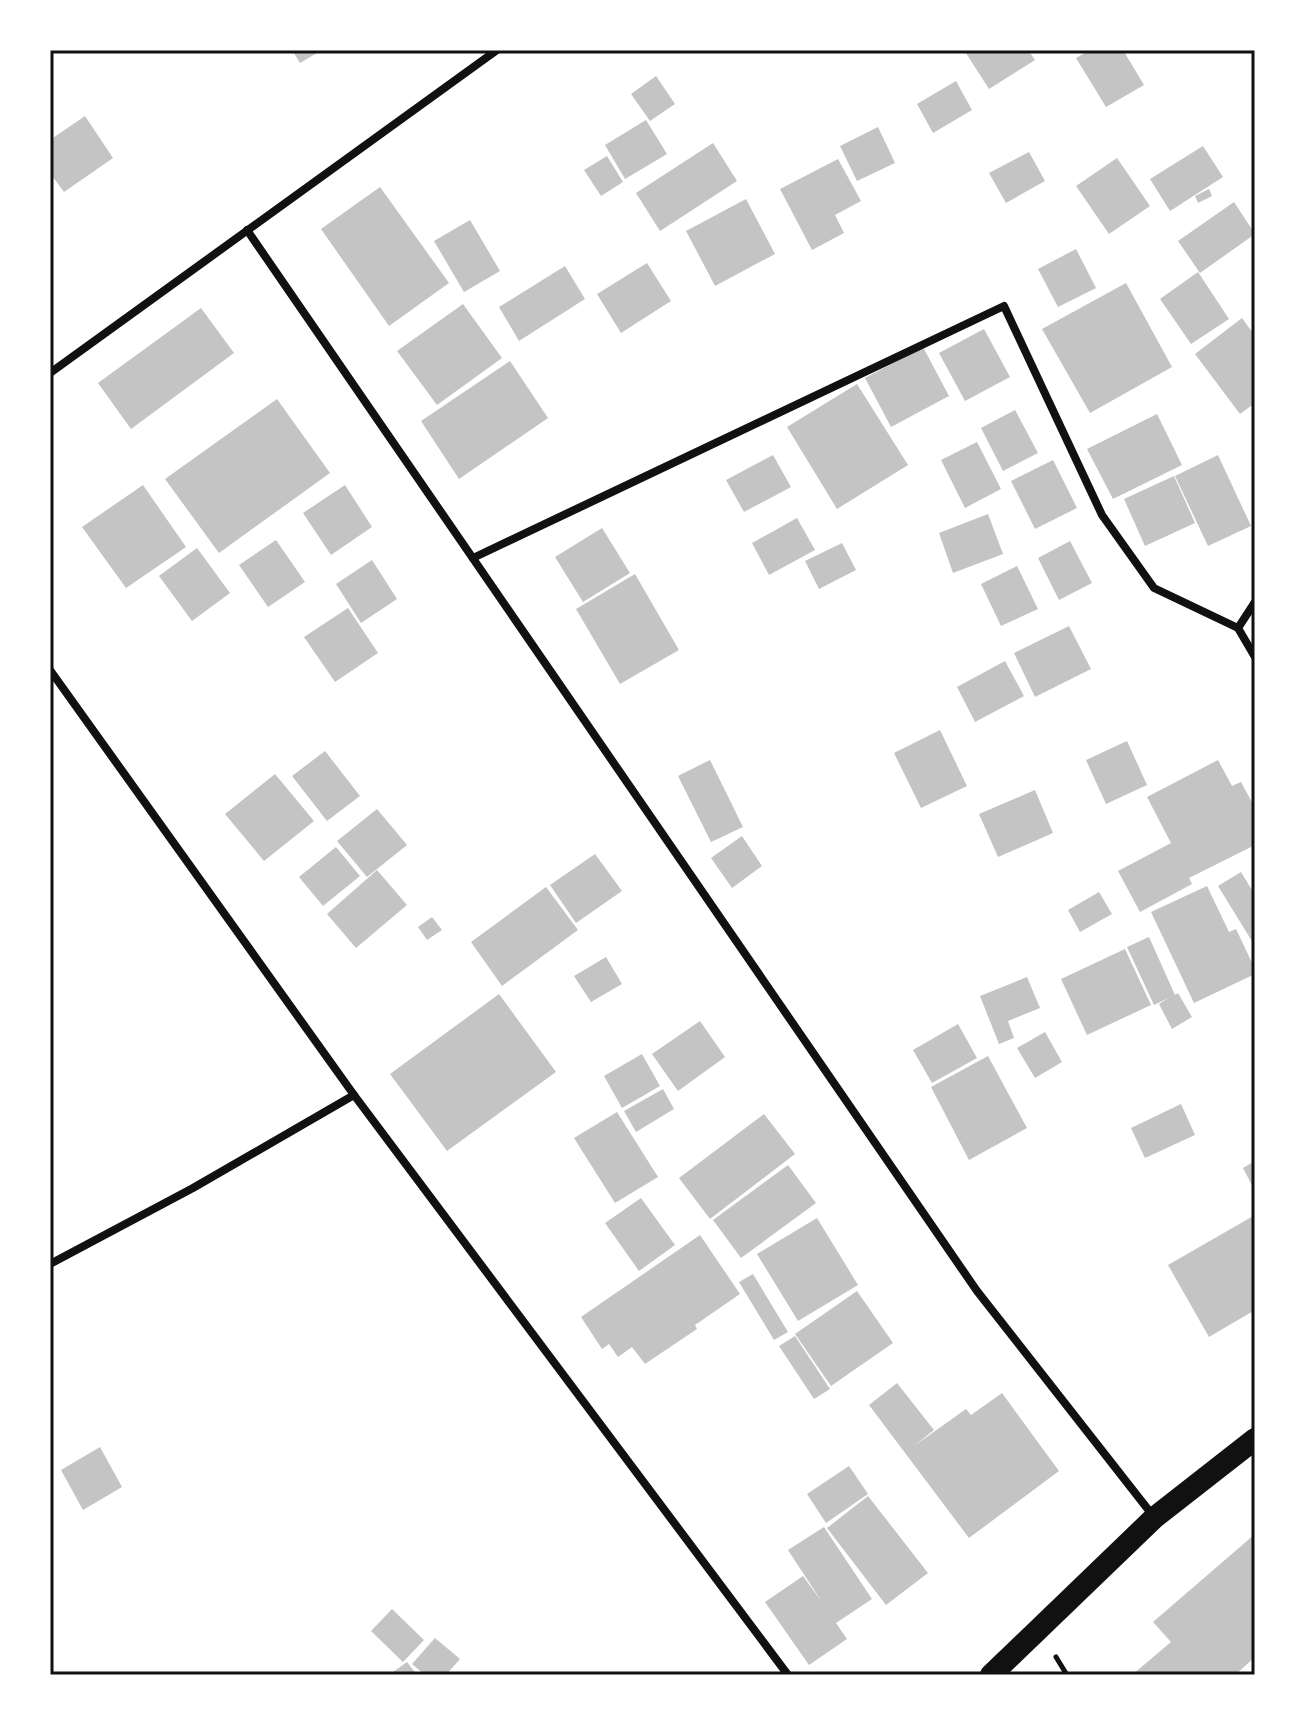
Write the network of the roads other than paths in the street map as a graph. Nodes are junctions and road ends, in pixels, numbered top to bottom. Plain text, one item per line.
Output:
1 (497, 50) edge
2 (247, 230) junction
3 (50, 373) edge
4 (473, 558) junction
5 (1255, 602) edge
6 (1238, 628) junction
7 (1255, 657) edge
8 (50, 670) edge
9 (354, 1095) junction
10 (50, 1264) edge
11 (1255, 1439) edge
12 (1154, 1518) junction
13 (788, 1675) edge
14 (991, 1675) edge

1 - 2 street
2 - 3 street
2 - 4 street
4 - 6 street
4 - 12 street
5 - 6 street
6 - 7 street
8 - 9 street
9 - 10 street
9 - 13 street
11 - 12 highway
12 - 14 highway

